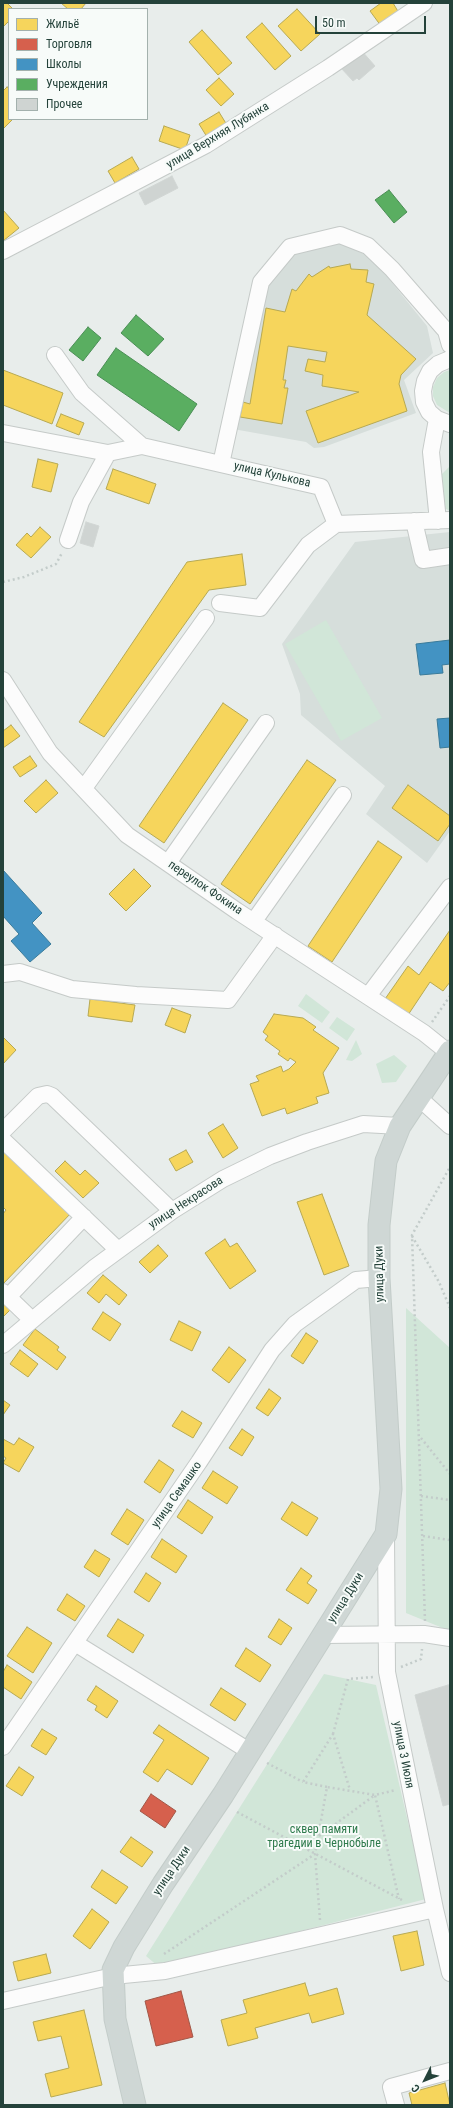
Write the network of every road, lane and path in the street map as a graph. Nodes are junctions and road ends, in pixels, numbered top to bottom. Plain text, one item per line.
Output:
1 (414, 5) edge
2 (3, 251) edge
3 (450, 345) edge
4 (55, 355) dead end
5 (450, 359) edge
6 (444, 422) edge
7 (3, 433) edge
8 (142, 446) junction
9 (108, 453) junction
10 (221, 464) junction
11 (444, 520) edge
12 (414, 521) junction
13 (336, 524) junction
14 (68, 540) dead end
15 (450, 556) edge
16 (56, 564) dead end
17 (3, 582) edge
18 (220, 603) dead end
19 (206, 618) dead end
20 (3, 680) edge
21 (266, 723) dead end
22 (84, 788) junction
23 (343, 795) dead end
24 (168, 863) junction
25 (450, 887) edge
26 (254, 921) junction
27 (275, 935) junction
28 (3, 974) edge
29 (368, 996) junction
30 (450, 996) edge
31 (424, 1033) junction
32 (449, 1052) edge
33 (419, 1098) junction
34 (400, 1126) junction
35 (450, 1126) edge
36 (3, 1131) edge
37 (3, 1140) edge
38 (450, 1166) edge
39 (172, 1211) junction
40 (84, 1217) junction
41 (412, 1235) junction
42 (118, 1250) junction
43 (379, 1278) junction
44 (5, 1294) edge
45 (450, 1308) edge
46 (32, 1319) junction
47 (5, 1338) edge
48 (421, 1438) dead end
49 (450, 1474) edge
50 (421, 1496) junction
51 (450, 1500) edge
52 (386, 1534) junction
53 (423, 1536) junction
54 (450, 1540) edge
55 (426, 1623) dead end
56 (323, 1634) junction
57 (386, 1634) junction
58 (450, 1638) edge
59 (75, 1643) junction
60 (373, 1678) dead end
61 (333, 1734) junction
62 (3, 1747) edge
63 (249, 1751) junction
64 (267, 1763) dead end
65 (304, 1782) junction
66 (327, 1787) junction
67 (400, 1789) dead end
68 (350, 1790) junction
69 (375, 1795) junction
70 (237, 1812) dead end
71 (318, 1836) junction
72 (315, 1854) junction
73 (399, 1899) junction
74 (429, 1911) junction
75 (320, 1936) junction
76 (160, 1957) dead end
77 (450, 1973) edge
78 (113, 1976) junction
79 (3, 2001) edge
80 (450, 2071) edge
81 (135, 2105) edge
82 (396, 2105) edge

1 - 2 street, улица Верхняя Лубянка
3 - 10 street
4 - 8 street
5 - 6 street
6 - 11 street
7 - 9 street
8 - 9 street
8 - 10 street, улица Кулькова
9 - 14 street
10 - 13 street, улица Кулькова
11 - 12 street
12 - 13 street
12 - 15 street
13 - 18 street
16 - 17 path
19 - 22 street
20 - 22 street, переулок Фокина
21 - 24 street
22 - 24 street, переулок Фокина
23 - 26 street
24 - 26 street, переулок Фокина
25 - 29 street
26 - 27 street, переулок Фокина
27 - 28 street
27 - 29 street, переулок Фокина
29 - 31 street, переулок Фокина
30 - 31 path
31 - 32 street, переулок Фокина
32 - 33 main road, улица Дуки
33 - 34 main road, улица Дуки
33 - 35 street
34 - 39 street, улица Некрасова
34 - 43 main road, улица Дуки
36 - 39 street
37 - 40 street
38 - 41 path
39 - 42 street, улица Некрасова
40 - 42 street
40 - 44 street
41 - 45 path
41 - 50 path
42 - 46 street, улица Некрасова
43 - 52 main road, улица Дуки
43 - 59 street, улица Семашко
44 - 46 street
46 - 47 street, улица Некрасова
48 - 49 path
50 - 51 path
50 - 53 path
52 - 56 main road, улица Дуки
52 - 57 street, улица 3 Июля
53 - 54 path
53 - 55 path
56 - 57 street
56 - 63 main road, улица Дуки
57 - 58 street
57 - 74 street, улица 3 Июля
59 - 62 street, улица Семашко
59 - 63 street
60 - 61 path
61 - 65 path
61 - 68 path
63 - 78 main road, улица Дуки
64 - 65 path
65 - 66 path
66 - 68 path
66 - 71 path
67 - 69 path
68 - 69 path
69 - 71 path
69 - 73 path
70 - 72 path
71 - 72 path
72 - 73 path
72 - 75 path
72 - 76 path
73 - 74 path
74 - 75 street
74 - 77 street, улица 3 Июля
75 - 78 street
78 - 79 street
78 - 81 main road, улица Дуки
80 - 82 street

